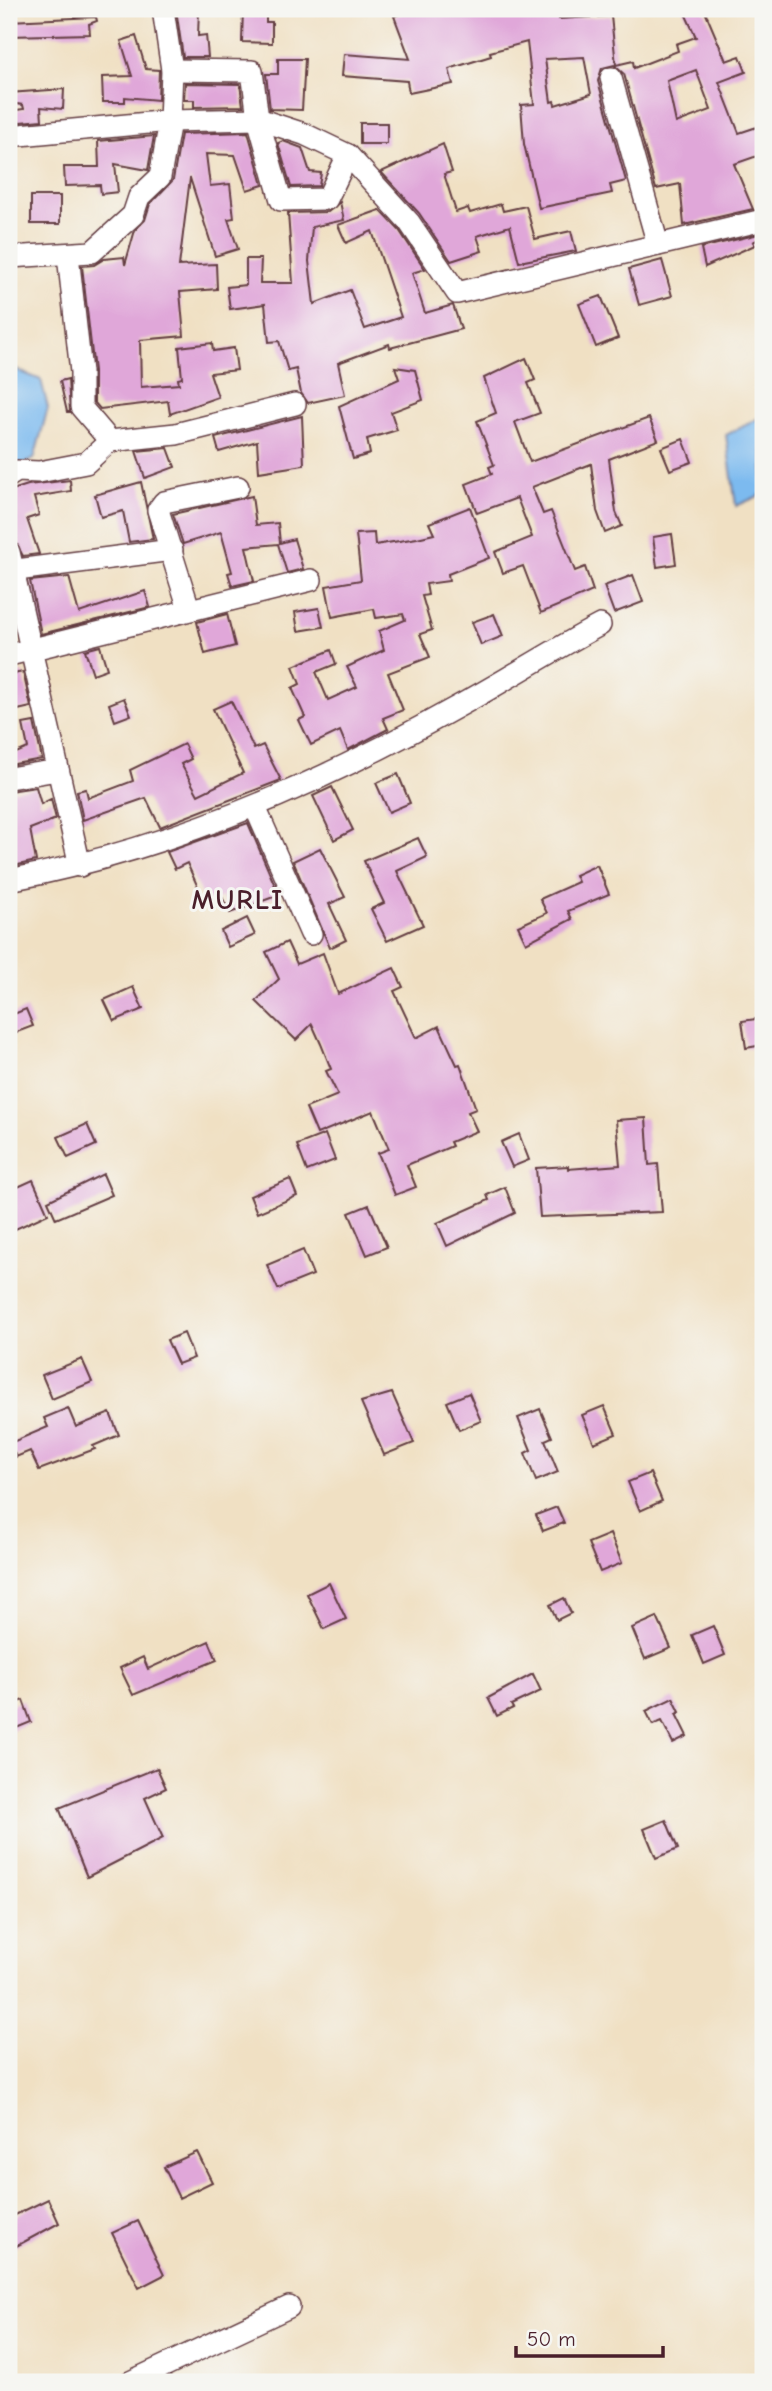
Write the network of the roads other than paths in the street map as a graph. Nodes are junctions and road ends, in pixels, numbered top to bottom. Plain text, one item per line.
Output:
1 (163, 9) edge
2 (172, 70) junction
3 (611, 78) dead end
4 (258, 119) junction
5 (170, 121) junction
6 (9, 136) edge
7 (348, 155) junction
8 (763, 220) edge
9 (658, 245) junction
10 (68, 254) junction
11 (9, 257) edge
12 (295, 404) dead end
13 (110, 441) junction
14 (9, 476) edge
15 (238, 487) dead end
16 (172, 550) junction
17 (9, 552) edge
18 (9, 571) edge
19 (311, 580) dead end
20 (189, 609) junction
21 (600, 625) dead end
22 (33, 648) junction
23 (9, 655) edge
24 (58, 770) junction
25 (9, 778) edge
26 (256, 807) junction
27 (80, 866) junction
28 (10, 872) edge
29 (311, 934) dead end
30 (289, 2307) dead end
31 (131, 2382) edge

1 - 2 street
2 - 4 street
2 - 5 street
3 - 9 street
4 - 5 street
4 - 7 street
4 - 7 street
5 - 6 street
5 - 10 street
7 - 9 street
8 - 9 street
10 - 11 street
10 - 13 street
12 - 13 street
13 - 14 street
15 - 16 street
16 - 18 street
16 - 20 street
17 - 22 street
19 - 20 street
20 - 22 street
21 - 26 street
22 - 23 street
22 - 24 street
24 - 25 street
24 - 27 street
26 - 27 street
26 - 29 street
27 - 28 street
30 - 31 street

